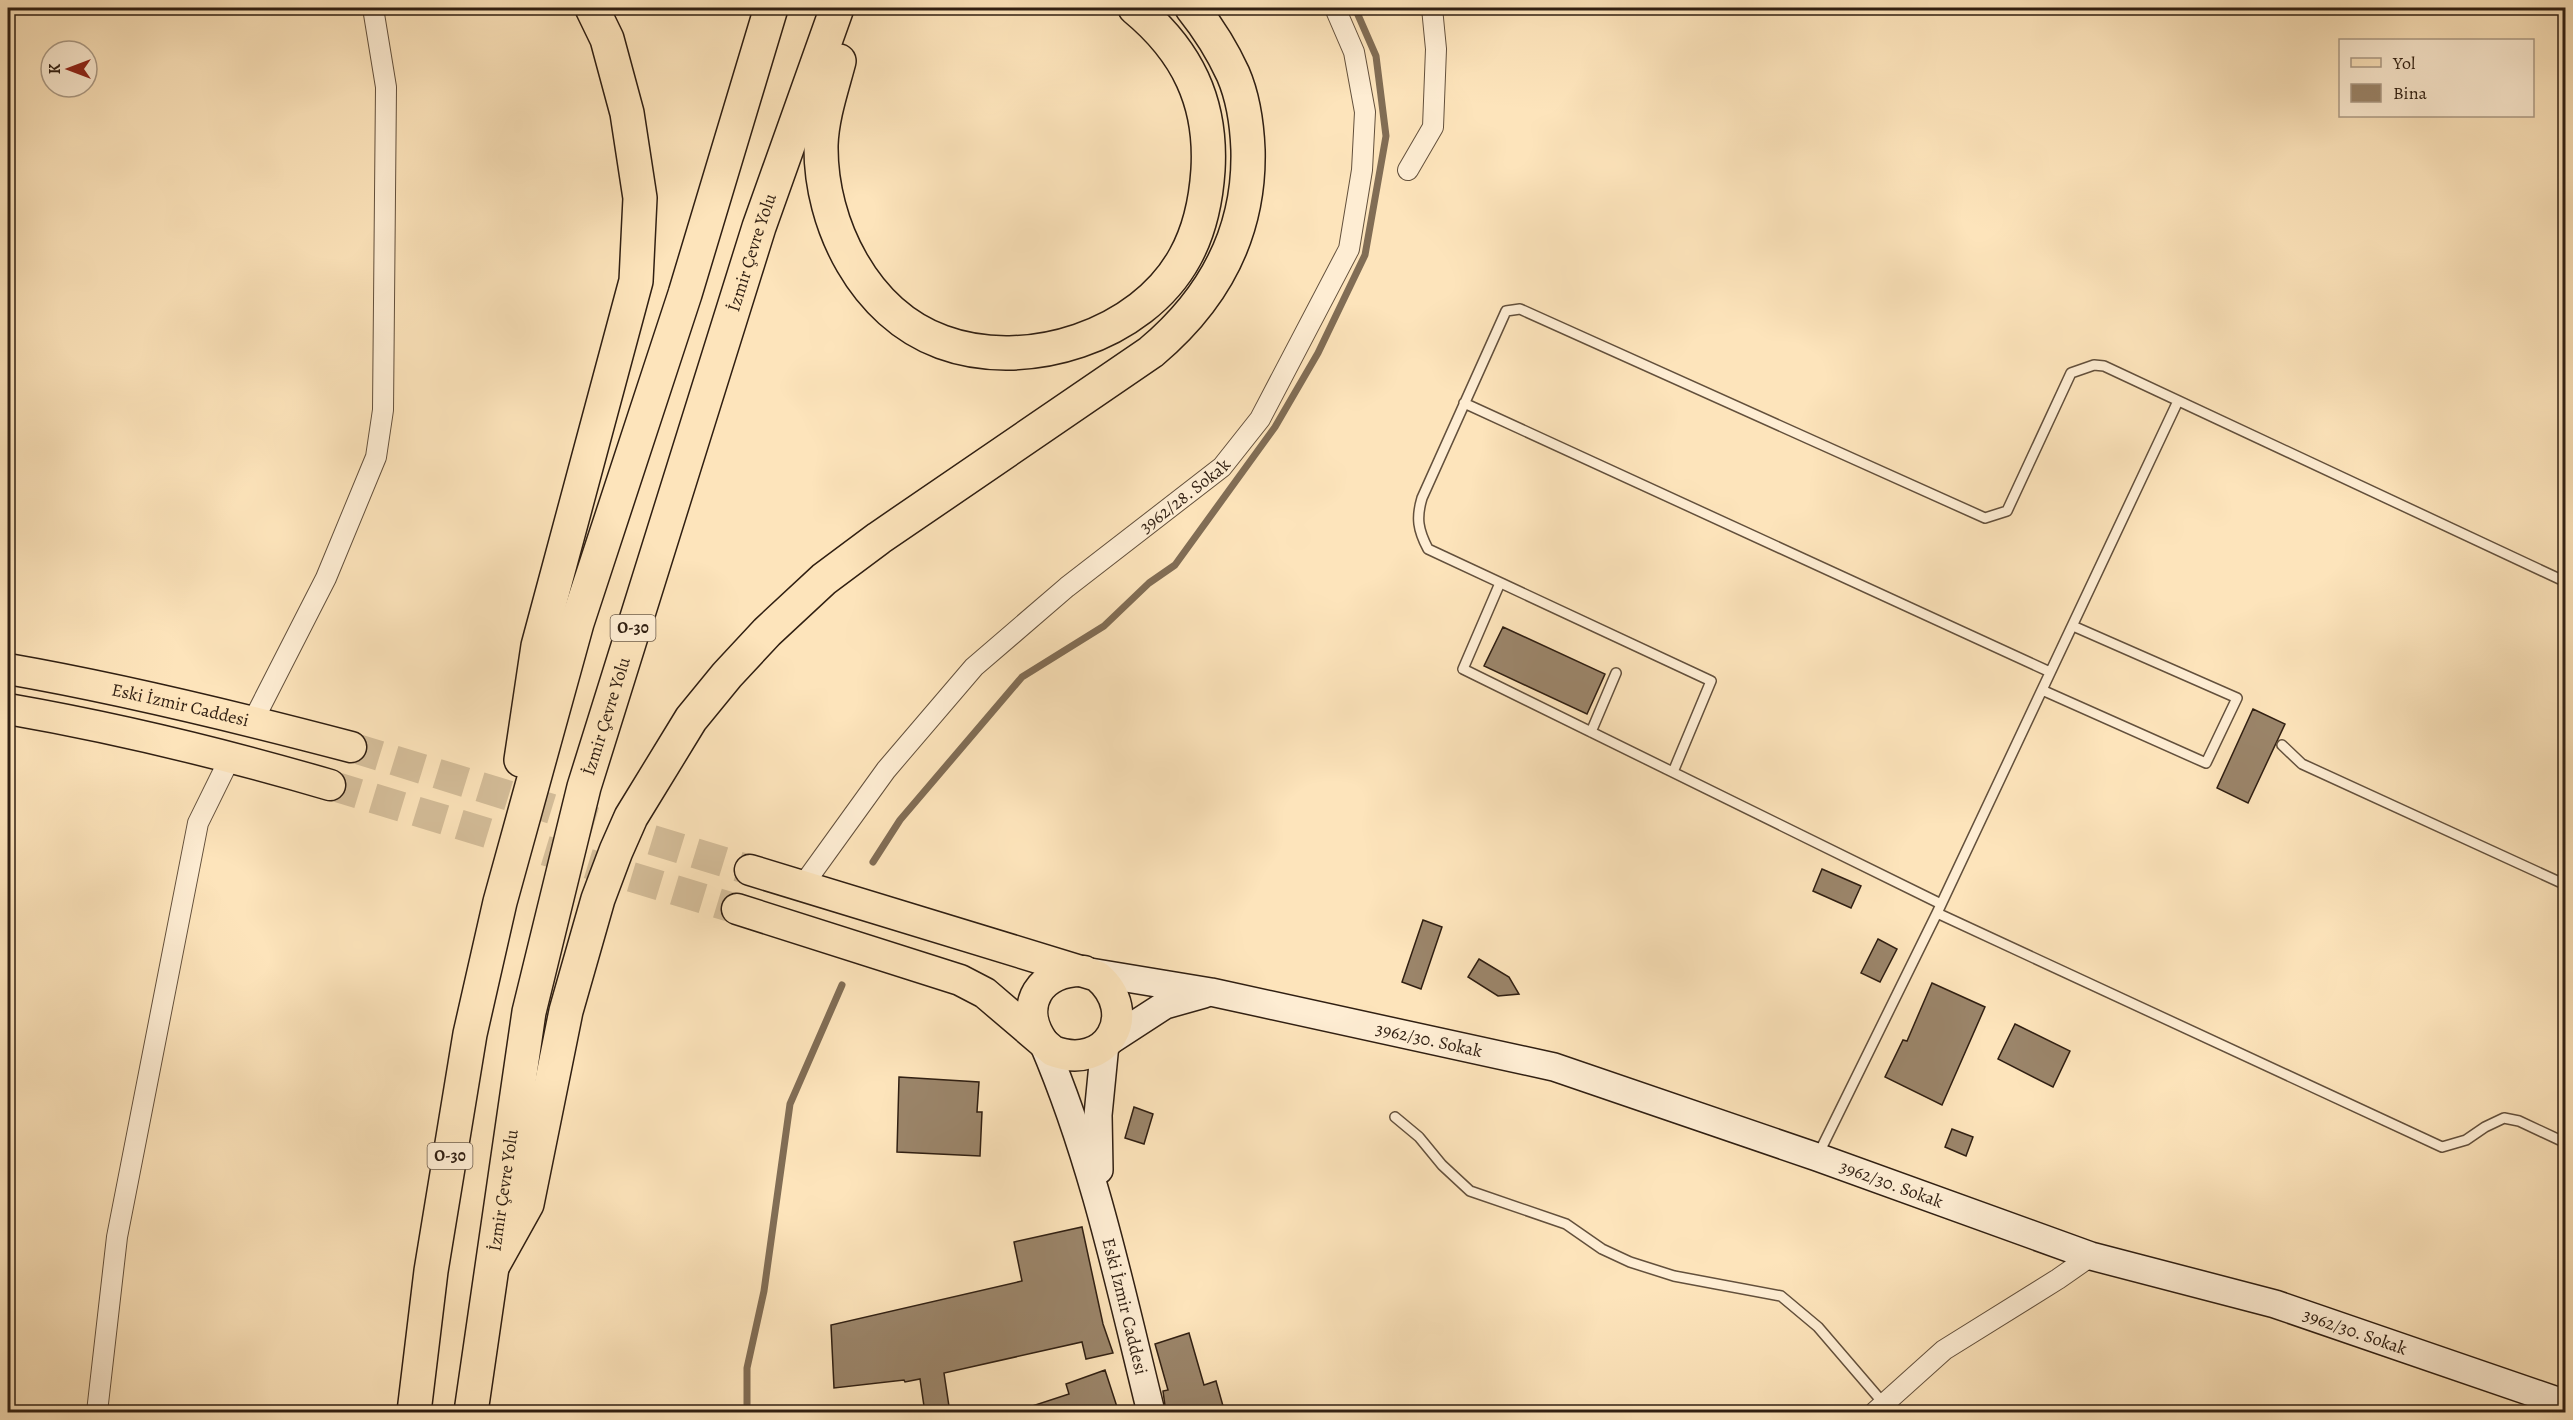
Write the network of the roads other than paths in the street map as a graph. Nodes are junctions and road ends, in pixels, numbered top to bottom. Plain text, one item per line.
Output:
1 (373, 8) edge
2 (592, 8) edge
3 (771, 8) edge
4 (837, 8) edge
5 (854, 8) edge
6 (1135, 8) edge
7 (1192, 8) edge
8 (1335, 8) edge
9 (1432, 8) edge
10 (1408, 170) dead end
11 (2178, 401) junction
12 (1464, 403) junction
13 (2565, 582) edge
14 (1500, 584) junction
15 (2073, 626) junction
16 (8, 669) edge
17 (2050, 672) junction
18 (1616, 673) dead end
19 (2042, 690) junction
20 (8, 709) edge
21 (253, 721) junction
22 (1591, 732) junction
23 (2282, 745) dead end
24 (351, 747) tunnel mouth
25 (231, 756) junction
26 (1673, 772) junction
27 (330, 785) tunnel mouth
28 (750, 870) tunnel mouth
29 (803, 885) junction
30 (2565, 885) edge
31 (500, 902) junction
32 (1939, 908) junction
33 (737, 909) tunnel mouth
34 (1084, 971) junction
35 (1211, 992) junction
36 (1043, 1042) junction
37 (1105, 1044) junction
38 (1395, 1117) dead end
39 (2565, 1143) edge
40 (1817, 1157) junction
41 (1100, 1201) junction
42 (2091, 1256) junction
43 (493, 1265) junction
44 (2565, 1404) edge
45 (1880, 1409) edge
46 (97, 1413) edge
47 (414, 1413) edge
48 (471, 1413) edge
49 (1151, 1413) edge

1 - 21 street
2 - 31 highway
3 - 31 highway, O-30
4 - 43 highway, İzmir Çevre Yolu / O-30
5 - 6 highway
7 - 43 highway
8 - 29 street, 3962/28. Sokak
9 - 10 street
11 - 12 lane
11 - 13 lane
11 - 15 lane
12 - 14 lane
12 - 17 lane
14 - 22 lane
14 - 26 lane
15 - 17 lane
15 - 19 lane
16 - 21 main road, Eski İzmir Caddesi
17 - 19 lane
18 - 22 lane
19 - 32 lane
20 - 25 main road
21 - 24 main road, Eski İzmir Caddesi
22 - 26 lane
23 - 30 lane
25 - 27 main road
25 - 46 street
26 - 32 lane
28 - 29 main road
29 - 34 main road
31 - 47 highway, O-30
32 - 39 lane
32 - 40 lane
33 - 36 main road
34 - 35 main road, 3962/30. Sokak
34 - 36 main road
34 - 37 main road
35 - 37 main road
35 - 40 main road, 3962/30. Sokak
36 - 37 main road
36 - 41 main road, Eski İzmir Caddesi
37 - 41 main road, Eski İzmir Caddesi
38 - 45 lane
40 - 42 main road, 3962/30. Sokak
41 - 49 main road, Eski İzmir Caddesi
42 - 44 main road, 3962/30. Sokak
42 - 45 street
43 - 48 highway, İzmir Çevre Yolu / O-30

